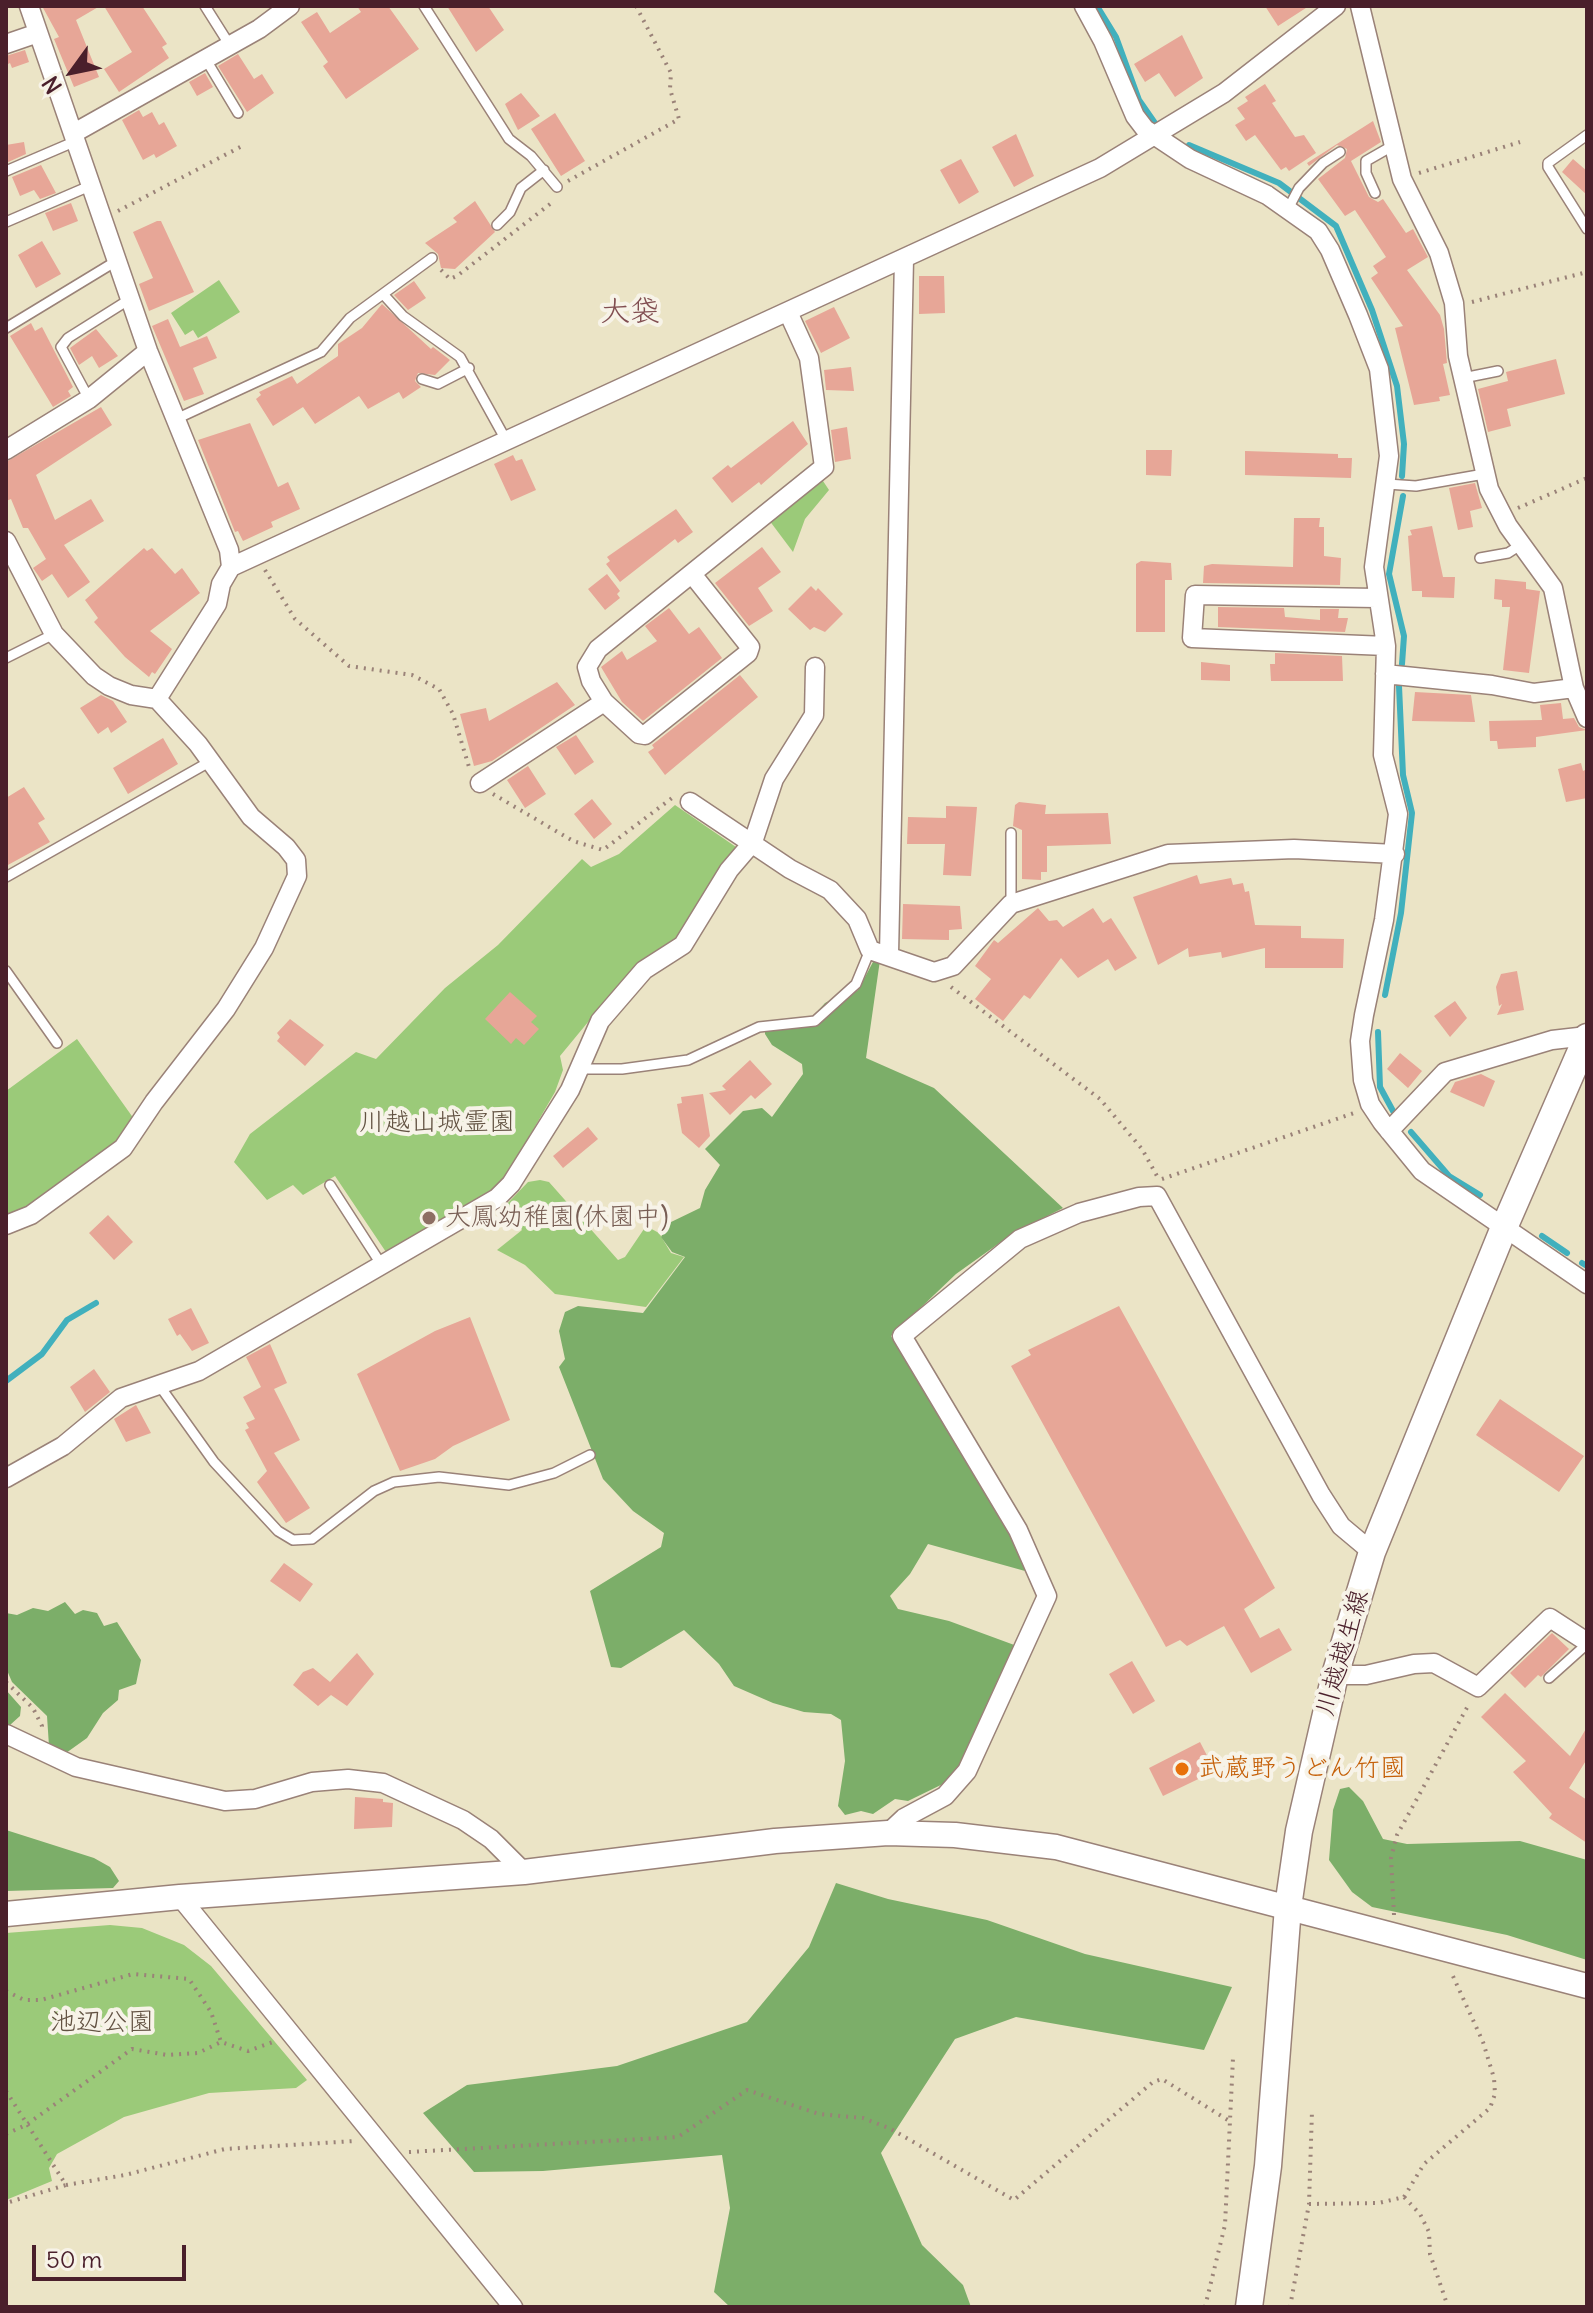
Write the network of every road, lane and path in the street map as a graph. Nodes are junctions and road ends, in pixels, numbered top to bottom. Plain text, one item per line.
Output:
1 (29, 6) edge
2 (205, 6) edge
3 (290, 6) edge
4 (424, 6) edge
5 (636, 6) edge
6 (1084, 6) edge
7 (1336, 6) edge
8 (1360, 6) edge
9 (38, 33) junction
10 (6, 44) edge
11 (229, 44) junction
12 (205, 58) junction
13 (238, 113) dead end
14 (1587, 135) edge
15 (75, 137) junction
16 (1154, 138) junction
17 (1520, 142) dead end
18 (244, 145) dead end
19 (1394, 145) junction
20 (1340, 152) dead end
21 (544, 170) junction
22 (6, 171) edge
23 (1402, 179) junction
24 (92, 185) junction
25 (558, 190) junction
26 (1375, 193) dead end
27 (1288, 209) junction
28 (103, 217) junction
29 (6, 222) edge
30 (497, 225) dead end
31 (1587, 229) edge
32 (432, 258) joint
33 (904, 259) junction
34 (118, 260) junction
35 (1587, 272) edge
36 (383, 294) junction
37 (131, 299) junction
38 (1454, 303) junction
39 (788, 312) junction
40 (6, 328) edge
41 (148, 351) junction
42 (469, 368) junction
43 (1498, 371) dead end
44 (1463, 378) junction
45 (422, 379) dead end
46 (89, 399) junction
47 (176, 419) junction
48 (506, 440) junction
49 (6, 450) edge
50 (1484, 474) junction
51 (1587, 478) edge
52 (1387, 484) junction
53 (1504, 519) junction
54 (6, 541) edge
55 (1522, 543) junction
56 (255, 555) junction
57 (1480, 558) dead end
58 (231, 567) junction
59 (692, 574) junction
60 (1376, 598) junction
61 (54, 634) junction
62 (1386, 646) junction
63 (6, 658) edge
64 (815, 667) dead end
65 (1385, 674) junction
66 (1580, 686) edge
67 (157, 699) junction
68 (604, 702) junction
69 (1587, 718) edge
70 (211, 761) junction
71 (480, 783) junction
72 (690, 802) joint
73 (1011, 833) dead end
74 (753, 842) junction
75 (1395, 854) junction
76 (6, 877) edge
77 (1011, 904) junction
78 (879, 952) junction
79 (6, 971) edge
80 (934, 972) junction
81 (1587, 1036) edge
82 (57, 1043) dead end
83 (580, 1069) junction
84 (1372, 1108) junction
85 (1389, 1131) junction
86 (330, 1185) dead end
87 (6, 1225) edge
88 (1503, 1230) junction
89 (381, 1264) junction
90 (1587, 1284) edge
91 (159, 1385) junction
92 (590, 1455) dead end
93 (6, 1478) edge
94 (1372, 1552) junction
95 (1587, 1643) edge
96 (1335, 1675) junction
97 (1549, 1678) dead end
98 (6, 1682) edge
99 (1478, 1687) junction
100 (6, 1734) edge
101 (36, 1749) junction
102 (888, 1833) junction
103 (524, 1872) junction
104 (180, 1897) junction
105 (1288, 1907) junction
106 (6, 1914) edge
107 (1395, 1938) junction
108 (1441, 1950) junction
109 (1587, 1986) edge
110 (6, 1991) edge
111 (295, 2035) junction
112 (221, 2042) junction
113 (1233, 2058) dead end
114 (6, 2091) edge
115 (1312, 2111) dead end
116 (1231, 2122) junction
117 (26, 2125) junction
118 (6, 2134) edge
119 (375, 2136) junction
120 (390, 2154) junction
121 (66, 2185) junction
122 (1404, 2197) junction
123 (6, 2203) edge
124 (1309, 2204) junction
125 (513, 2307) edge
126 (1205, 2307) edge
127 (1249, 2307) edge
128 (1290, 2307) edge
129 (1448, 2307) edge

1 - 9 street
2 - 11 lane
3 - 11 street
4 - 21 lane
5 - 25 path
6 - 16 street
7 - 16 street
8 - 19 street
9 - 10 street
9 - 15 street
11 - 12 street
12 - 13 lane
12 - 15 street
14 - 31 lane
15 - 22 lane
15 - 24 street
16 - 27 street
16 - 33 street
17 - 23 path
18 - 28 path
19 - 23 street
19 - 26 lane
20 - 27 lane
21 - 25 lane
21 - 30 lane
23 - 38 street
24 - 28 street
24 - 29 lane
25 - 32 path
27 - 52 street
28 - 34 street
32 - 36 lane
33 - 39 street
33 - 78 street
34 - 37 street
34 - 40 lane
35 - 38 path
36 - 42 lane
36 - 47 lane
37 - 41 street
37 - 46 lane
38 - 44 street
39 - 48 street
39 - 59 street
41 - 46 street
41 - 47 street
42 - 45 lane
42 - 48 lane
43 - 44 lane
44 - 50 street
46 - 49 street
47 - 58 street
48 - 56 street
50 - 52 lane
50 - 53 street
51 - 53 path
52 - 60 street
53 - 55 street
54 - 61 street
55 - 57 lane
55 - 66 street
56 - 58 street
56 - 71 path
58 - 67 street
59 - 68 street
59 - 68 street
60 - 62 street
60 - 62 street
61 - 63 lane
61 - 67 street
62 - 65 street
64 - 74 street
65 - 66 street
65 - 75 street
66 - 69 street
67 - 70 street
68 - 71 street
70 - 76 lane
70 - 87 street
71 - 72 path
72 - 74 street
73 - 77 lane
74 - 78 street
74 - 83 street
75 - 77 street
75 - 84 street
77 - 80 street
78 - 80 street
78 - 83 lane
79 - 82 lane
80 - 84 path
81 - 85 street
81 - 88 main road, 川越越生線
83 - 89 street
84 - 85 street
85 - 88 street
86 - 89 lane
88 - 90 street
88 - 94 main road, 川越越生線
89 - 91 street
91 - 92 lane
91 - 93 street
94 - 96 main road, 川越越生線
94 - 102 street
95 - 97 lane
95 - 99 street
96 - 99 street
96 - 105 main road, 川越越生線
98 - 101 path
99 - 107 path
100 - 101 street
101 - 103 street
102 - 103 street
102 - 105 street
103 - 104 street
104 - 106 street
104 - 111 street
105 - 107 street
105 - 127 main road, 川越越生線
107 - 108 street
108 - 109 street
108 - 122 path
110 - 112 path
111 - 112 path
111 - 119 street
112 - 117 path
113 - 116 path
114 - 117 path
115 - 124 path
116 - 120 path
116 - 126 path
117 - 118 path
117 - 121 path
119 - 120 street
119 - 121 path
120 - 125 street
121 - 123 path
122 - 124 path
122 - 129 path
124 - 128 path

